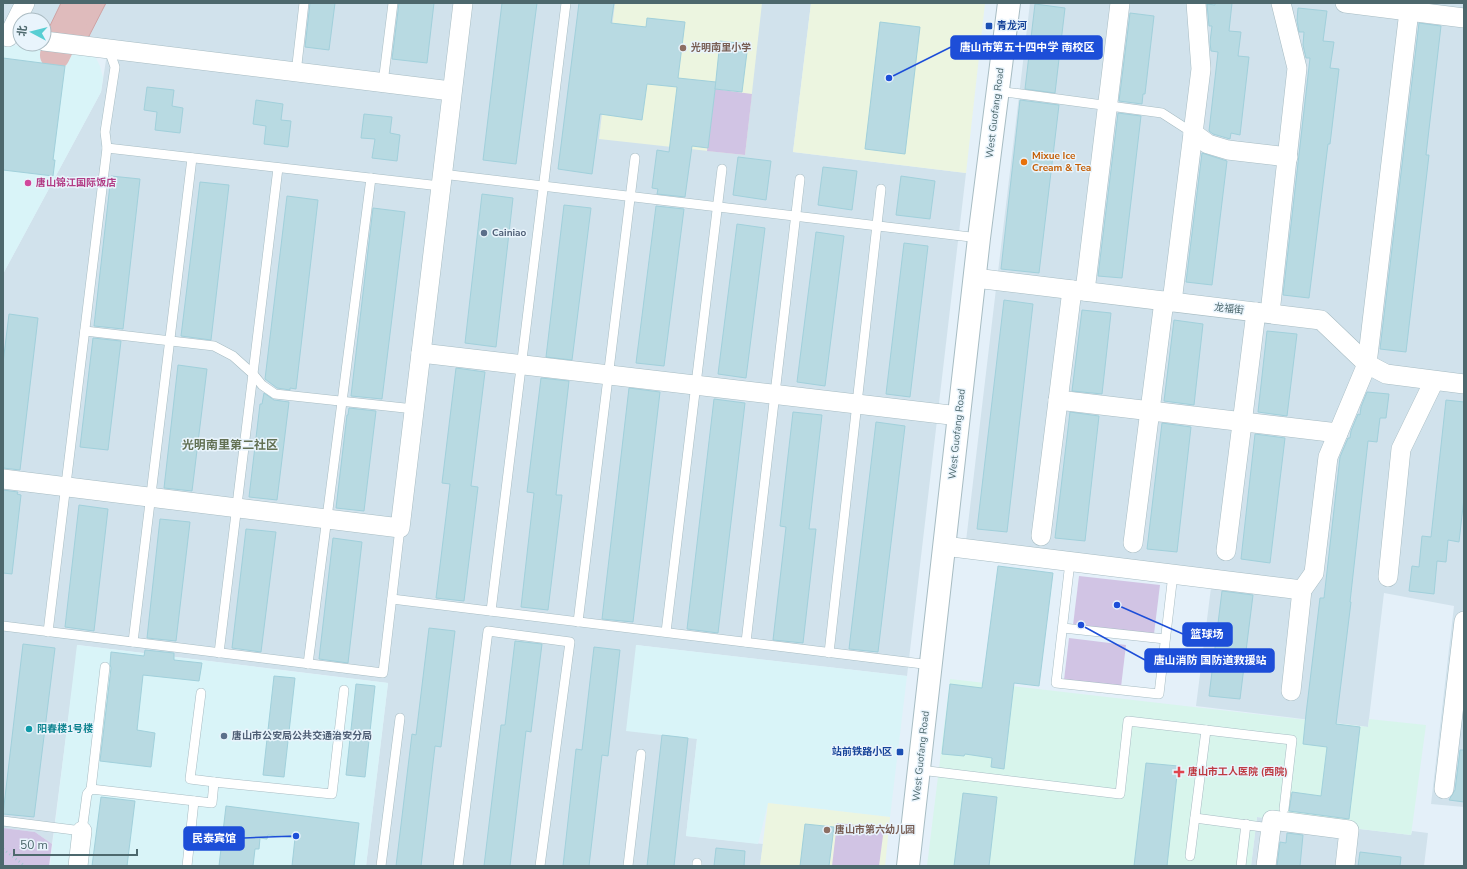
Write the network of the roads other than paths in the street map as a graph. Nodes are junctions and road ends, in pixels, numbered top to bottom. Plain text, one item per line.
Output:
1 (25, 3) edge
2 (304, 3) edge
3 (393, 3) edge
4 (463, 3) edge
5 (566, 3) edge
6 (1009, 3) edge
7 (1120, 3) edge
8 (1196, 3) edge
9 (1281, 3) edge
10 (1345, 3) edge
11 (1409, 11) junction
12 (1464, 18) edge
13 (10, 37) edge
14 (52, 43) edge
15 (104, 50) junction
16 (296, 73) junction
17 (383, 83) junction
18 (451, 91) junction
19 (998, 91) junction
20 (1108, 105) junction
21 (1193, 133) junction
22 (107, 148) junction
23 (1288, 157) junction
24 (192, 158) junction
25 (635, 158) dead end
26 (278, 168) junction
27 (722, 169) dead end
28 (371, 178) junction
29 (800, 179) dead end
30 (441, 180) junction
31 (544, 186) junction
32 (881, 189) dead end
33 (629, 196) junction
34 (718, 207) junction
35 (795, 216) junction
36 (877, 225) junction
37 (979, 238) junction
38 (974, 278) junction
39 (1079, 290) junction
40 (1168, 302) junction
41 (1263, 313) junction
42 (85, 331) junction
43 (170, 341) junction
44 (421, 353) junction
45 (1367, 364) junction
46 (522, 365) junction
47 (253, 374) junction
48 (607, 375) junction
49 (1434, 381) junction
50 (1464, 384) edge
51 (696, 386) junction
52 (774, 395) junction
53 (1058, 400) junction
54 (342, 401) junction
55 (857, 404) junction
56 (414, 409) junction
57 (1150, 411) junction
58 (959, 416) junction
59 (1243, 422) junction
60 (1338, 433) junction
61 (3, 479) edge
62 (66, 487) junction
63 (151, 498) junction
64 (237, 508) junction
65 (327, 519) junction
66 (400, 528) junction
67 (1041, 536) dead end
68 (1133, 542) dead end
69 (944, 546) junction
70 (1226, 551) dead end
71 (1070, 562) junction
72 (1173, 574) junction
73 (1388, 576) dead end
74 (1302, 590) junction
75 (392, 598) junction
76 (491, 611) junction
77 (1464, 621) edge
78 (578, 622) junction
79 (3, 626) edge
80 (1063, 628) junction
81 (48, 632) junction
82 (666, 632) junction
83 (1165, 639) junction
84 (133, 642) junction
85 (746, 642) junction
86 (219, 653) junction
87 (829, 653) junction
88 (308, 664) junction
89 (931, 665) junction
90 (106, 667) dead end
91 (344, 690) dead end
92 (1291, 691) dead end
93 (201, 693) dead end
94 (400, 718) dead end
95 (1206, 730) junction
96 (641, 754) dead end
97 (920, 770) junction
98 (214, 782) junction
99 (90, 789) junction
100 (1444, 789) dead end
101 (194, 801) junction
102 (1284, 809) dead end
103 (1195, 818) junction
104 (3, 821) edge
105 (1246, 824) junction
106 (1270, 828) junction
107 (82, 831) junction
108 (1190, 856) dead end
109 (78, 866) edge
110 (187, 866) edge
111 (381, 866) edge
112 (458, 866) edge
113 (540, 866) edge
114 (628, 866) edge
115 (908, 866) edge
116 (1241, 866) edge
117 (1266, 866) edge
118 (1345, 866) edge

1 - 13 street
2 - 16 lane
3 - 17 lane
4 - 18 street
5 - 31 lane
6 - 19 street, West Guofang Road
7 - 20 street
8 - 21 street
9 - 23 street
10 - 11 street
11 - 12 street
11 - 45 street
14 - 15 street
15 - 16 street
15 - 22 lane
16 - 17 street
17 - 18 street
18 - 30 street
19 - 20 lane
19 - 37 street, West Guofang Road
20 - 21 lane
20 - 39 street
21 - 23 street
21 - 40 street
22 - 24 lane
22 - 42 lane
23 - 41 street
24 - 26 lane
24 - 43 lane
25 - 33 lane
26 - 28 lane
26 - 47 lane
27 - 34 lane
28 - 30 lane
28 - 54 lane
29 - 35 lane
30 - 31 lane
30 - 44 street
31 - 33 lane
31 - 46 lane
32 - 36 lane
33 - 34 lane
33 - 48 lane
34 - 35 lane
34 - 51 lane
35 - 36 lane
35 - 52 lane
36 - 37 lane
36 - 55 lane
37 - 38 street, West Guofang Road
38 - 39 street, 龙福街
38 - 58 street, West Guofang Road
39 - 40 street, 龙福街
39 - 53 street
40 - 41 street, 龙福街
40 - 57 street
41 - 45 street, 龙福街
41 - 59 street
42 - 43 lane
42 - 62 lane
43 - 47 lane
43 - 63 lane
44 - 46 street
44 - 56 street
45 - 49 street, 龙福街
45 - 60 street
46 - 48 street
46 - 76 lane
47 - 54 lane
47 - 64 lane
48 - 51 street
48 - 78 lane
49 - 50 street, 龙福街
49 - 73 street
51 - 52 street
51 - 82 lane
52 - 55 street
52 - 85 lane
53 - 57 street
53 - 67 street
54 - 56 lane
54 - 65 lane
55 - 58 street
55 - 87 lane
56 - 66 street
57 - 59 street
57 - 68 street
58 - 69 street, West Guofang Road
59 - 60 street
59 - 70 street
60 - 74 street
61 - 62 street
62 - 63 street
62 - 81 lane
63 - 64 street
63 - 84 lane
64 - 65 street
64 - 86 lane
65 - 66 street
65 - 88 lane
66 - 75 lane
69 - 71 street
69 - 89 street, West Guofang Road
71 - 72 street
71 - 80 lane
72 - 74 street
72 - 83 lane
74 - 92 street
75 - 76 lane
75 - 88 lane
76 - 78 lane
77 - 100 street
78 - 82 lane
79 - 81 lane
80 - 83 lane
80 - 83 lane
81 - 84 lane
82 - 85 lane
84 - 86 lane
85 - 87 lane
86 - 88 lane
87 - 89 lane
89 - 97 street, West Guofang Road
90 - 99 lane
91 - 98 lane
93 - 98 lane
94 - 111 lane
95 - 97 lane
95 - 102 lane
95 - 103 lane
96 - 114 lane
97 - 115 street, West Guofang Road
98 - 101 lane
99 - 101 lane
99 - 107 lane
101 - 110 lane
103 - 105 lane
103 - 108 lane
104 - 107 lane
105 - 106 lane
105 - 116 lane
106 - 117 street
106 - 118 street
107 - 109 street
112 - 113 lane

